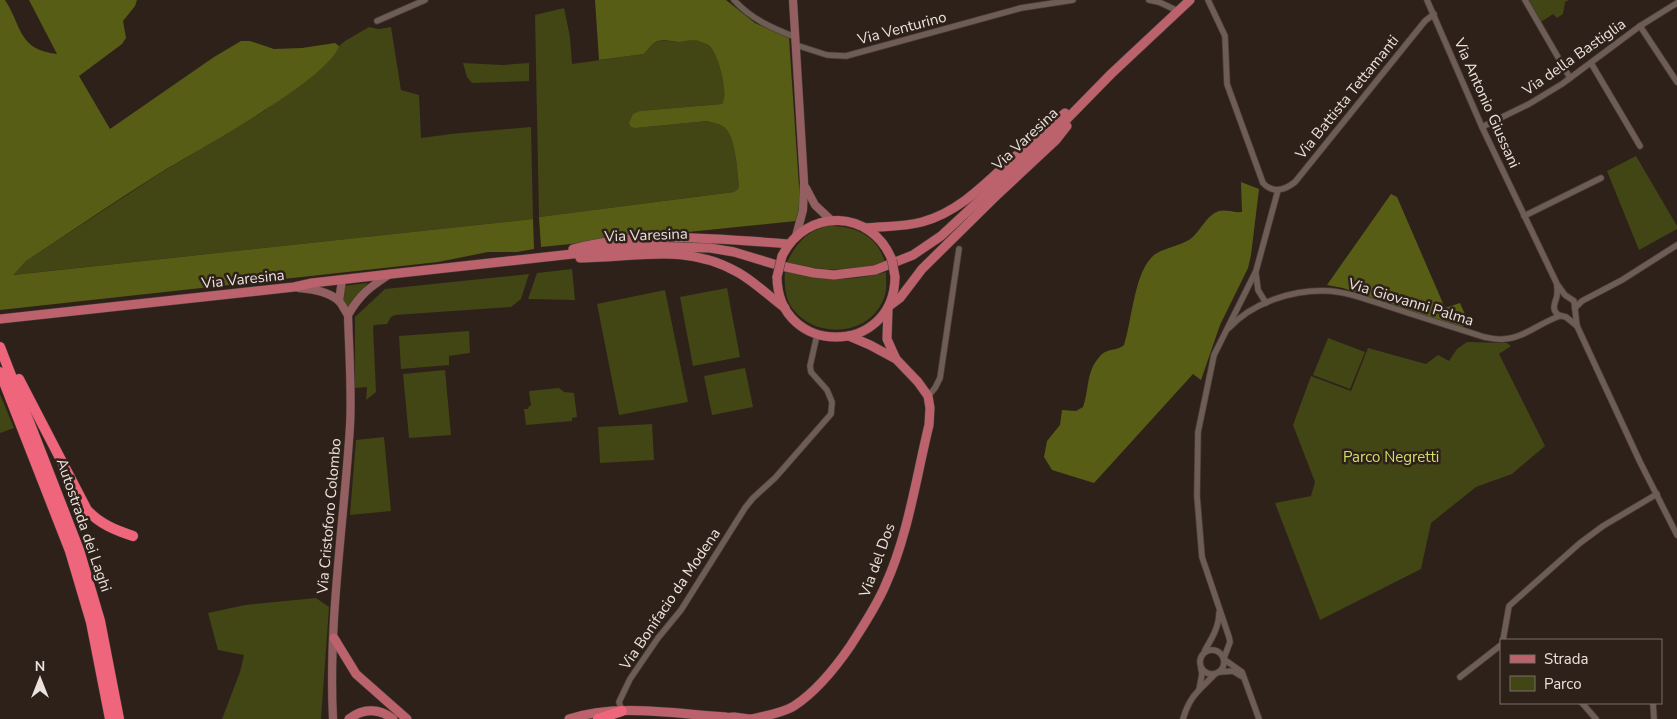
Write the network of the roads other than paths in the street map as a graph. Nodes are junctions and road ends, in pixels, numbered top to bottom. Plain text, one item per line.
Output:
1 (425, 0) edge
2 (734, 0) edge
3 (793, 0) edge
4 (1073, 0) edge
5 (1149, 0) edge
6 (1190, 0) edge
7 (1208, 0) edge
8 (1427, 0) edge
9 (1525, 0) edge
10 (1677, 3) edge
11 (1178, 11) junction
12 (1434, 14) junction
13 (377, 21) dead end
14 (1640, 26) junction
15 (795, 41) junction
16 (1591, 63) junction
17 (1570, 78) junction
18 (1677, 82) edge
19 (1098, 87) junction
20 (1482, 126) junction
21 (1640, 146) dead end
22 (1601, 178) dead end
23 (804, 182) junction
24 (1278, 190) junction
25 (1524, 216) junction
26 (832, 220) junction
27 (865, 228) junction
28 (796, 236) junction
29 (789, 244) junction
30 (1677, 245) edge
31 (958, 249) dead end
32 (542, 257) junction
33 (1256, 272) junction
34 (391, 274) junction
35 (342, 280) junction
36 (1557, 284) junction
37 (294, 287) junction
38 (1565, 295) junction
39 (1557, 298) junction
40 (339, 301) junction
41 (1574, 301) junction
42 (1582, 301) junction
43 (1266, 303) junction
44 (888, 307) junction
45 (785, 308) junction
46 (1554, 310) junction
47 (1575, 310) junction
48 (348, 315) junction
49 (1563, 316) junction
50 (0, 319) edge
51 (1546, 320) junction
52 (1577, 326) junction
53 (1224, 334) junction
54 (817, 335) junction
55 (849, 336) junction
56 (0, 343) edge
57 (0, 347) edge
58 (896, 359) junction
59 (0, 372) edge
60 (928, 396) junction
61 (1657, 494) junction
62 (57, 502) junction
63 (1677, 535) edge
64 (133, 536) dead end
65 (1218, 608) junction
66 (334, 638) junction
67 (1503, 639) edge
68 (1500, 646) edge
69 (102, 652) junction
70 (1204, 652) junction
71 (1224, 659) junction
72 (1201, 667) junction
73 (1218, 673) junction
74 (1460, 677) dead end
75 (1246, 682) junction
76 (1198, 690) junction
77 (1583, 704) edge
78 (1653, 704) edge
79 (793, 707) junction
80 (622, 711) junction
81 (722, 718) edge
82 (105, 719) edge
83 (110, 719) edge
84 (119, 719) edge
85 (125, 719) edge
86 (333, 719) edge
87 (349, 719) edge
88 (393, 719) edge
89 (407, 719) edge
90 (569, 719) edge
91 (598, 719) edge
92 (750, 719) edge
93 (787, 719) edge
94 (1183, 719) edge
95 (1259, 719) edge
96 (1596, 719) edge
97 (1654, 719) edge

1 - 13 street
2 - 15 street, Via Venturino
3 - 15 street
4 - 15 street, Via Venturino
5 - 11 street
6 - 11 main road, Via Varesina
7 - 24 street
8 - 12 street, Via Antonio Giussani
9 - 17 street
10 - 14 street, Via della Bastiglia
11 - 19 main road, Via Varesina
12 - 20 street, Via Antonio Giussani
12 - 24 street, Via Battista Tettamanti
14 - 16 street, Via della Bastiglia
14 - 18 street
15 - 23 street
16 - 17 street, Via della Bastiglia
16 - 21 street
17 - 20 street, Via della Bastiglia
19 - 27 main road
19 - 32 main road, Via Varesina
19 - 44 main road
20 - 25 street, Via Antonio Giussani
22 - 25 street
23 - 26 street
23 - 28 street
24 - 33 street
25 - 36 street, Via Antonio Giussani
26 - 27 main road
26 - 28 main road
27 - 44 main road, bridge
28 - 29 main road
29 - 32 main road
29 - 45 main road, bridge
30 - 42 street
31 - 60 street
32 - 34 main road, Via Varesina
32 - 45 main road
33 - 43 street
33 - 53 street
34 - 35 main road, Via Varesina
34 - 48 street
35 - 37 main road, Via Varesina
35 - 40 street
36 - 38 street, Via Antonio Giussani
36 - 39 street, Via Antonio Giussani
37 - 40 street
37 - 50 main road, Via Varesina
38 - 39 street
38 - 41 street, Via Antonio Giussani
39 - 46 street, Via Antonio Giussani
40 - 48 street
41 - 42 street
41 - 47 street
42 - 47 street
43 - 51 street, Via Giovanni Palma
43 - 53 street, Via Giovanni Palma
44 - 55 main road
44 - 58 main road
45 - 54 main road
46 - 49 street
46 - 51 street, Via Giovanni Palma
47 - 49 street
47 - 52 street
48 - 66 street, Via Cristoforo Colombo
49 - 51 street, Via Giovanni Palma
49 - 52 street
52 - 61 street
53 - 65 street
54 - 55 main road
54 - 80 street, Via Bonifacio da Modena
55 - 58 main road
56 - 64 highway
57 - 62 highway, Autostrada dei Laghi
58 - 60 main road
59 - 62 highway, Autostrada dei Laghi
60 - 79 main road, Via del Dos
61 - 63 street
61 - 67 street
62 - 69 highway, Autostrada dei Laghi
65 - 70 street
65 - 71 street
66 - 86 street, Via Cristoforo Colombo
66 - 89 main road
68 - 74 street
69 - 82 highway
69 - 83 highway, Autostrada dei Laghi
69 - 84 highway, Autostrada dei Laghi
69 - 85 highway
70 - 71 street
70 - 72 street
71 - 73 street
71 - 75 street
72 - 73 street
72 - 76 street
73 - 75 street
73 - 76 street
75 - 95 street
76 - 94 street
77 - 96 street
78 - 97 street
79 - 92 main road, Via del Dos
79 - 93 main road, Via del Dos
80 - 81 main road
80 - 90 main road
80 - 91 highway
81 - 92 main road
87 - 88 main road

